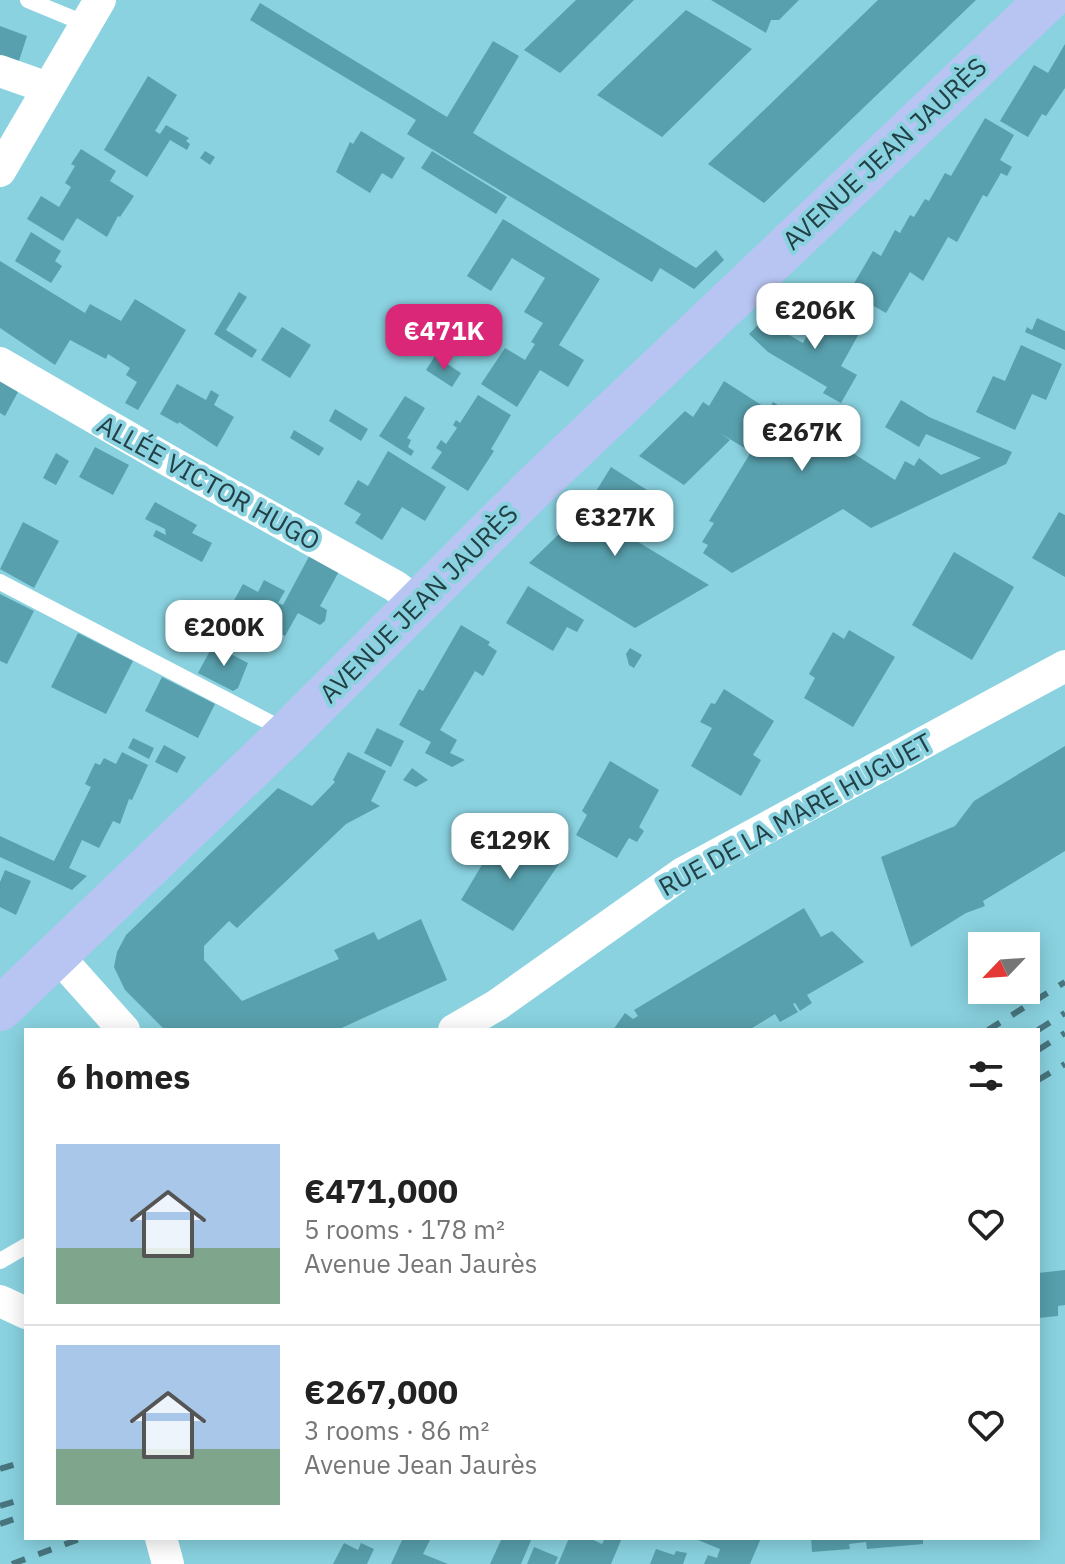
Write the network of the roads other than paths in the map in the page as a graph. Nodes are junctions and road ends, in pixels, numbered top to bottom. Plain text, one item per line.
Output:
1 (28, 0) edge
2 (1047, 0) edge
3 (93, 12) edge
4 (0, 71) edge
5 (48, 88) junction
6 (0, 171) edge
7 (0, 363) edge
8 (0, 582) edge
9 (417, 603) junction
10 (1065, 666) edge
11 (289, 732) junction
12 (57, 955) junction
13 (0, 1009) edge
14 (122, 1028) edge
15 (457, 1028) edge
16 (24, 1247) edge
17 (0, 1261) edge
18 (0, 1301) edge
19 (24, 1312) edge
20 (162, 1540) edge
21 (168, 1564) edge

1 - 3 lane
2 - 9 main road, AVENUE JEAN JAURÈS
3 - 5 street
4 - 5 street
5 - 6 street
7 - 9 street, ALLÉE VICTOR HUGO
8 - 11 lane
9 - 11 main road, AVENUE JEAN JAURÈS
10 - 15 street, RUE DE LA MARE HUGUET
11 - 12 main road, AVENUE JEAN JAURÈS
12 - 13 main road, AVENUE JEAN JAURÈS
12 - 14 street
16 - 17 lane
18 - 19 street
20 - 21 street

